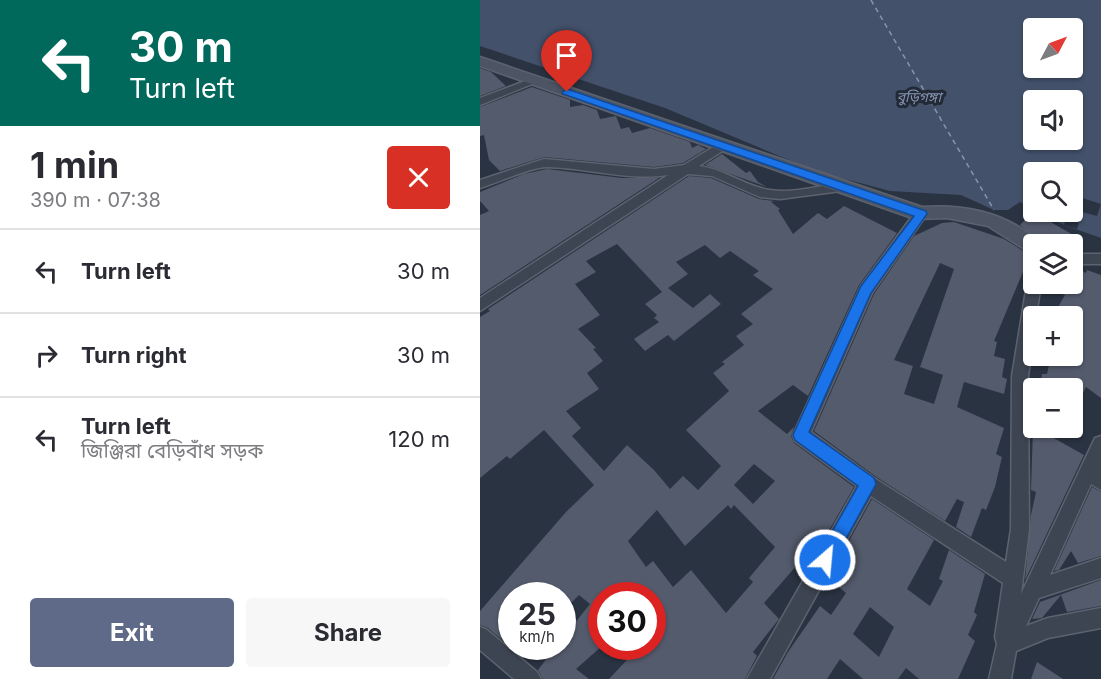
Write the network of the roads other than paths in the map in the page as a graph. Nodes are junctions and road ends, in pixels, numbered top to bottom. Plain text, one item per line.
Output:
1 (480, 61) edge
2 (537, 80) junction
3 (480, 102) edge
4 (723, 145) junction
5 (684, 169) junction
6 (480, 184) edge
7 (841, 187) junction
8 (921, 214) junction
9 (1023, 239) edge
10 (1083, 259) edge
11 (1101, 259) edge
12 (1032, 294) edge
13 (480, 305) edge
14 (1101, 444) edge
15 (1095, 475) edge
16 (868, 484) junction
17 (1101, 568) edge
18 (1013, 579) junction
19 (1033, 590) junction
20 (1101, 618) edge
21 (480, 637) edge
22 (1007, 644) junction
23 (530, 679) edge
24 (758, 679) edge
25 (1000, 679) edge

1 - 2 street
2 - 3 street
2 - 4 street
4 - 5 street
4 - 7 street
5 - 6 street
5 - 7 street
5 - 13 street
7 - 8 street
8 - 9 street
8 - 16 street
10 - 11 street
12 - 18 street
14 - 15 street
15 - 19 street
16 - 18 street
16 - 24 street
17 - 19 street
18 - 22 street
19 - 22 street
20 - 22 street
21 - 23 street
22 - 25 street

